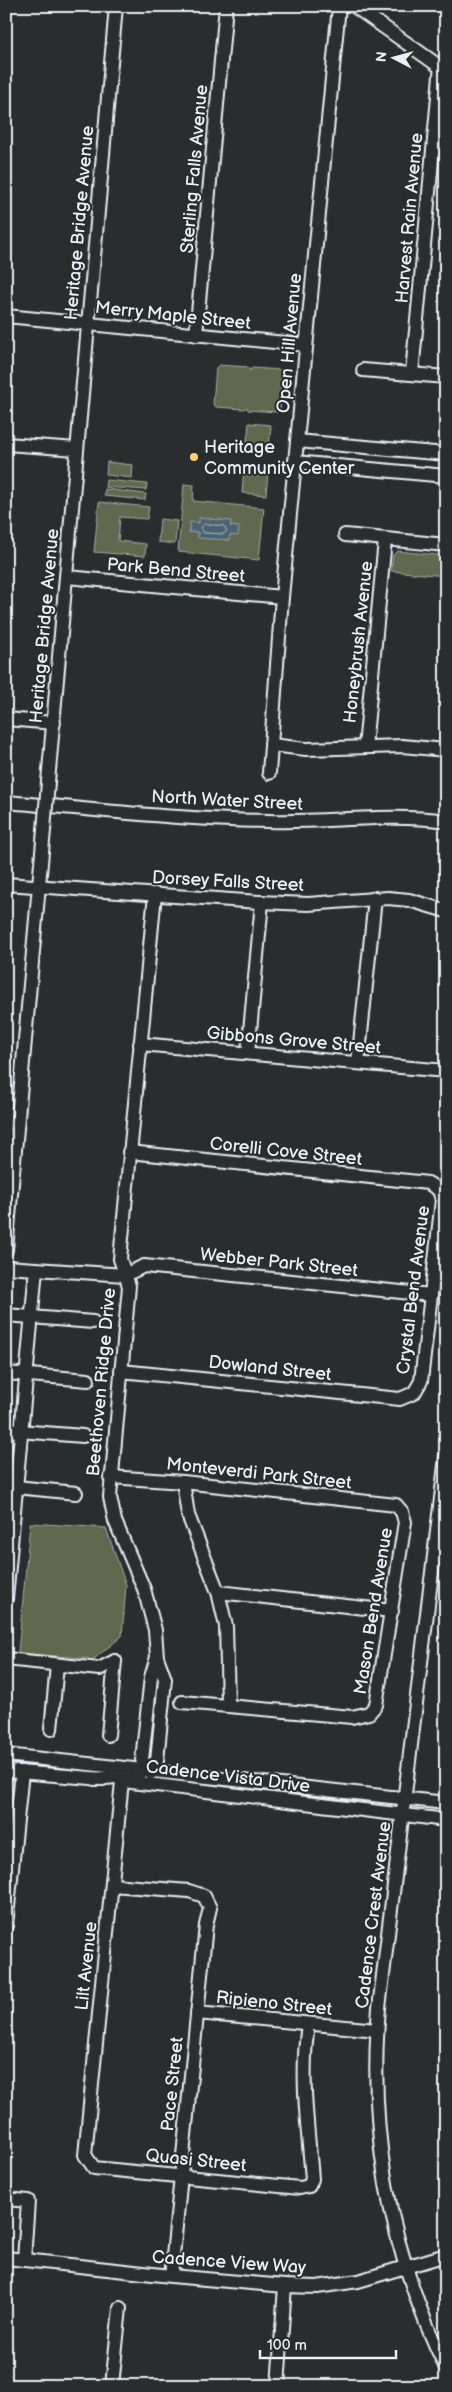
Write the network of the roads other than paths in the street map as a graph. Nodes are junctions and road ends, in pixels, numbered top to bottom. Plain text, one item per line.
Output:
1 (116, 6) edge
2 (226, 6) edge
3 (339, 6) edge
4 (354, 6) edge
5 (444, 68) edge
6 (6, 316) edge
7 (87, 324) junction
8 (196, 335) junction
9 (306, 345) junction
10 (363, 370) dead end
11 (412, 373) junction
12 (446, 377) edge
13 (297, 441) junction
14 (6, 444) edge
15 (77, 449) junction
16 (446, 454) edge
17 (295, 462) junction
18 (446, 476) edge
19 (345, 535) dead end
20 (385, 540) junction
21 (446, 545) edge
22 (67, 577) junction
23 (282, 597) junction
24 (6, 718) edge
25 (54, 723) junction
26 (271, 745) junction
27 (366, 747) junction
28 (446, 750) edge
29 (269, 773) dead end
30 (6, 802) edge
31 (446, 821) edge
32 (6, 884) edge
33 (38, 885) junction
34 (155, 894) junction
35 (375, 898) junction
36 (262, 902) junction
37 (446, 911) edge
38 (140, 1044) junction
39 (248, 1053) junction
40 (358, 1063) junction
41 (446, 1071) edge
42 (128, 1152) junction
43 (439, 1190) joint
44 (6, 1250) edge
45 (6, 1267) edge
46 (36, 1269) junction
47 (125, 1275) junction
48 (431, 1295) junction
49 (6, 1315) edge
50 (32, 1317) junction
51 (93, 1322) dead end
52 (121, 1371) junction
53 (6, 1373) edge
54 (26, 1374) junction
55 (88, 1380) dead end
56 (414, 1394) joint
57 (6, 1430) edge
58 (21, 1431) junction
59 (83, 1436) dead end
60 (446, 1457) edge
61 (110, 1477) junction
62 (182, 1482) junction
63 (13, 1492) edge
64 (76, 1493) dead end
65 (402, 1512) joint
66 (8, 1552) edge
67 (218, 1592) junction
68 (6, 1599) edge
69 (392, 1611) junction
70 (6, 1659) edge
71 (57, 1665) junction
72 (182, 1702) dead end
73 (228, 1704) junction
74 (51, 1729) dead end
75 (108, 1735) dead end
76 (6, 1755) edge
77 (149, 1769) junction
78 (6, 1771) edge
79 (22, 1772) junction
80 (95, 1779) junction
81 (122, 1781) junction
82 (287, 1785) junction
83 (163, 1786) junction
84 (404, 1798) junction
85 (278, 1799) junction
86 (446, 1804) edge
87 (402, 1814) junction
88 (446, 1820) edge
89 (112, 1885) junction
90 (6, 1926) edge
91 (197, 2012) junction
92 (308, 2025) junction
93 (377, 2030) junction
94 (85, 2155) joint
95 (181, 2176) junction
96 (6, 2199) edge
97 (446, 2255) edge
98 (6, 2258) edge
99 (24, 2260) junction
100 (406, 2268) junction
101 (171, 2276) junction
102 (286, 2286) junction
103 (120, 2308) dead end
104 (446, 2368) edge
105 (112, 2386) edge
106 (278, 2386) edge

1 - 7 street, Heritage Bridge Avenue
2 - 8 street, Sterling Falls Avenue
3 - 9 street, Open Hill Avenue
4 - 5 street
5 - 11 street, Harvest Rain Avenue
6 - 7 street, Merry Maple Street
7 - 8 street, Merry Maple Street
7 - 15 street, Heritage Bridge Avenue
8 - 9 street, Merry Maple Street
9 - 13 street, Open Hill Avenue
10 - 11 street
11 - 12 street
13 - 16 street
13 - 17 street, Open Hill Avenue
14 - 15 street
15 - 22 street, Heritage Bridge Avenue
17 - 18 street
17 - 23 street, Open Hill Avenue
19 - 20 street
20 - 21 street
20 - 27 street, Honeybrush Avenue
22 - 23 street, Park Bend Street
22 - 25 street, Heritage Bridge Avenue
23 - 26 street, Open Hill Avenue
24 - 25 street
25 - 33 street, Heritage Bridge Avenue, bridge
26 - 27 street
26 - 29 street, Open Hill Avenue
27 - 28 street
30 - 31 street, North Water Street
32 - 33 street, Dorsey Falls Street
33 - 34 street, Dorsey Falls Street
33 - 44 street, Heritage Bridge Avenue
34 - 36 street, Dorsey Falls Street
34 - 38 street, Beethoven Ridge Drive
35 - 36 street, Dorsey Falls Street
35 - 37 street, Dorsey Falls Street
35 - 40 street
36 - 39 street
38 - 39 street, Gibbons Grove Street
38 - 42 street, Beethoven Ridge Drive
39 - 40 street, Gibbons Grove Street
40 - 41 street, Gibbons Grove Street
42 - 43 street, Corelli Cove Street
42 - 47 street, Beethoven Ridge Drive
43 - 48 street, Crystal Bend Avenue
45 - 46 street
46 - 47 street
46 - 50 street
47 - 48 street, Webber Park Street
47 - 52 street, Beethoven Ridge Drive
48 - 56 street, Crystal Bend Avenue
49 - 50 street
50 - 51 street
50 - 54 street
52 - 56 street, Dowland Street
52 - 61 street, Beethoven Ridge Drive
53 - 54 street
54 - 55 street
54 - 58 street
57 - 58 street
58 - 59 street
58 - 63 street
60 - 84 street, Cadence Crest Avenue
61 - 62 street, Monteverdi Park Street
61 - 77 street, Beethoven Ridge Drive
62 - 65 street, Monteverdi Park Street
62 - 67 street
63 - 64 street
63 - 66 street
65 - 69 street, Mason Bend Avenue
66 - 68 street
67 - 69 street
67 - 73 street
69 - 73 street, Mason Bend Avenue
70 - 71 street
71 - 74 street
71 - 75 street
72 - 73 street
76 - 77 street, Cadence Vista Drive
77 - 80 street
77 - 82 street, Cadence Vista Drive
77 - 83 street
78 - 79 street, Cadence Vista Drive
79 - 80 street, Cadence Vista Drive
79 - 90 street
80 - 81 street, Cadence Vista Drive
81 - 83 street, Cadence Vista Drive
81 - 89 street, Lilt Avenue
82 - 84 street, Cadence Vista Drive
82 - 85 street
83 - 85 street, Cadence Vista Drive
84 - 86 street, Cadence Vista Drive
84 - 87 street, Cadence Crest Avenue
85 - 87 street, Cadence Vista Drive
87 - 88 street, Cadence Vista Drive
87 - 93 street, Cadence Crest Avenue
89 - 91 street, Pace Street
89 - 94 street, Lilt Avenue
91 - 92 street, Ripieno Street
91 - 95 street, Pace Street
92 - 93 street, Ripieno Street
92 - 95 street, Quasi Street
93 - 100 street, Cadence Crest Avenue
94 - 95 street, Quasi Street
95 - 101 street, Pace Street
96 - 99 street
97 - 100 street, Cadence View Way
98 - 99 street, Cadence View Way
99 - 101 street, Cadence View Way
100 - 102 street, Cadence View Way
100 - 104 street, Cadence Crest Avenue
101 - 102 street, Cadence View Way
102 - 106 street
103 - 105 street

